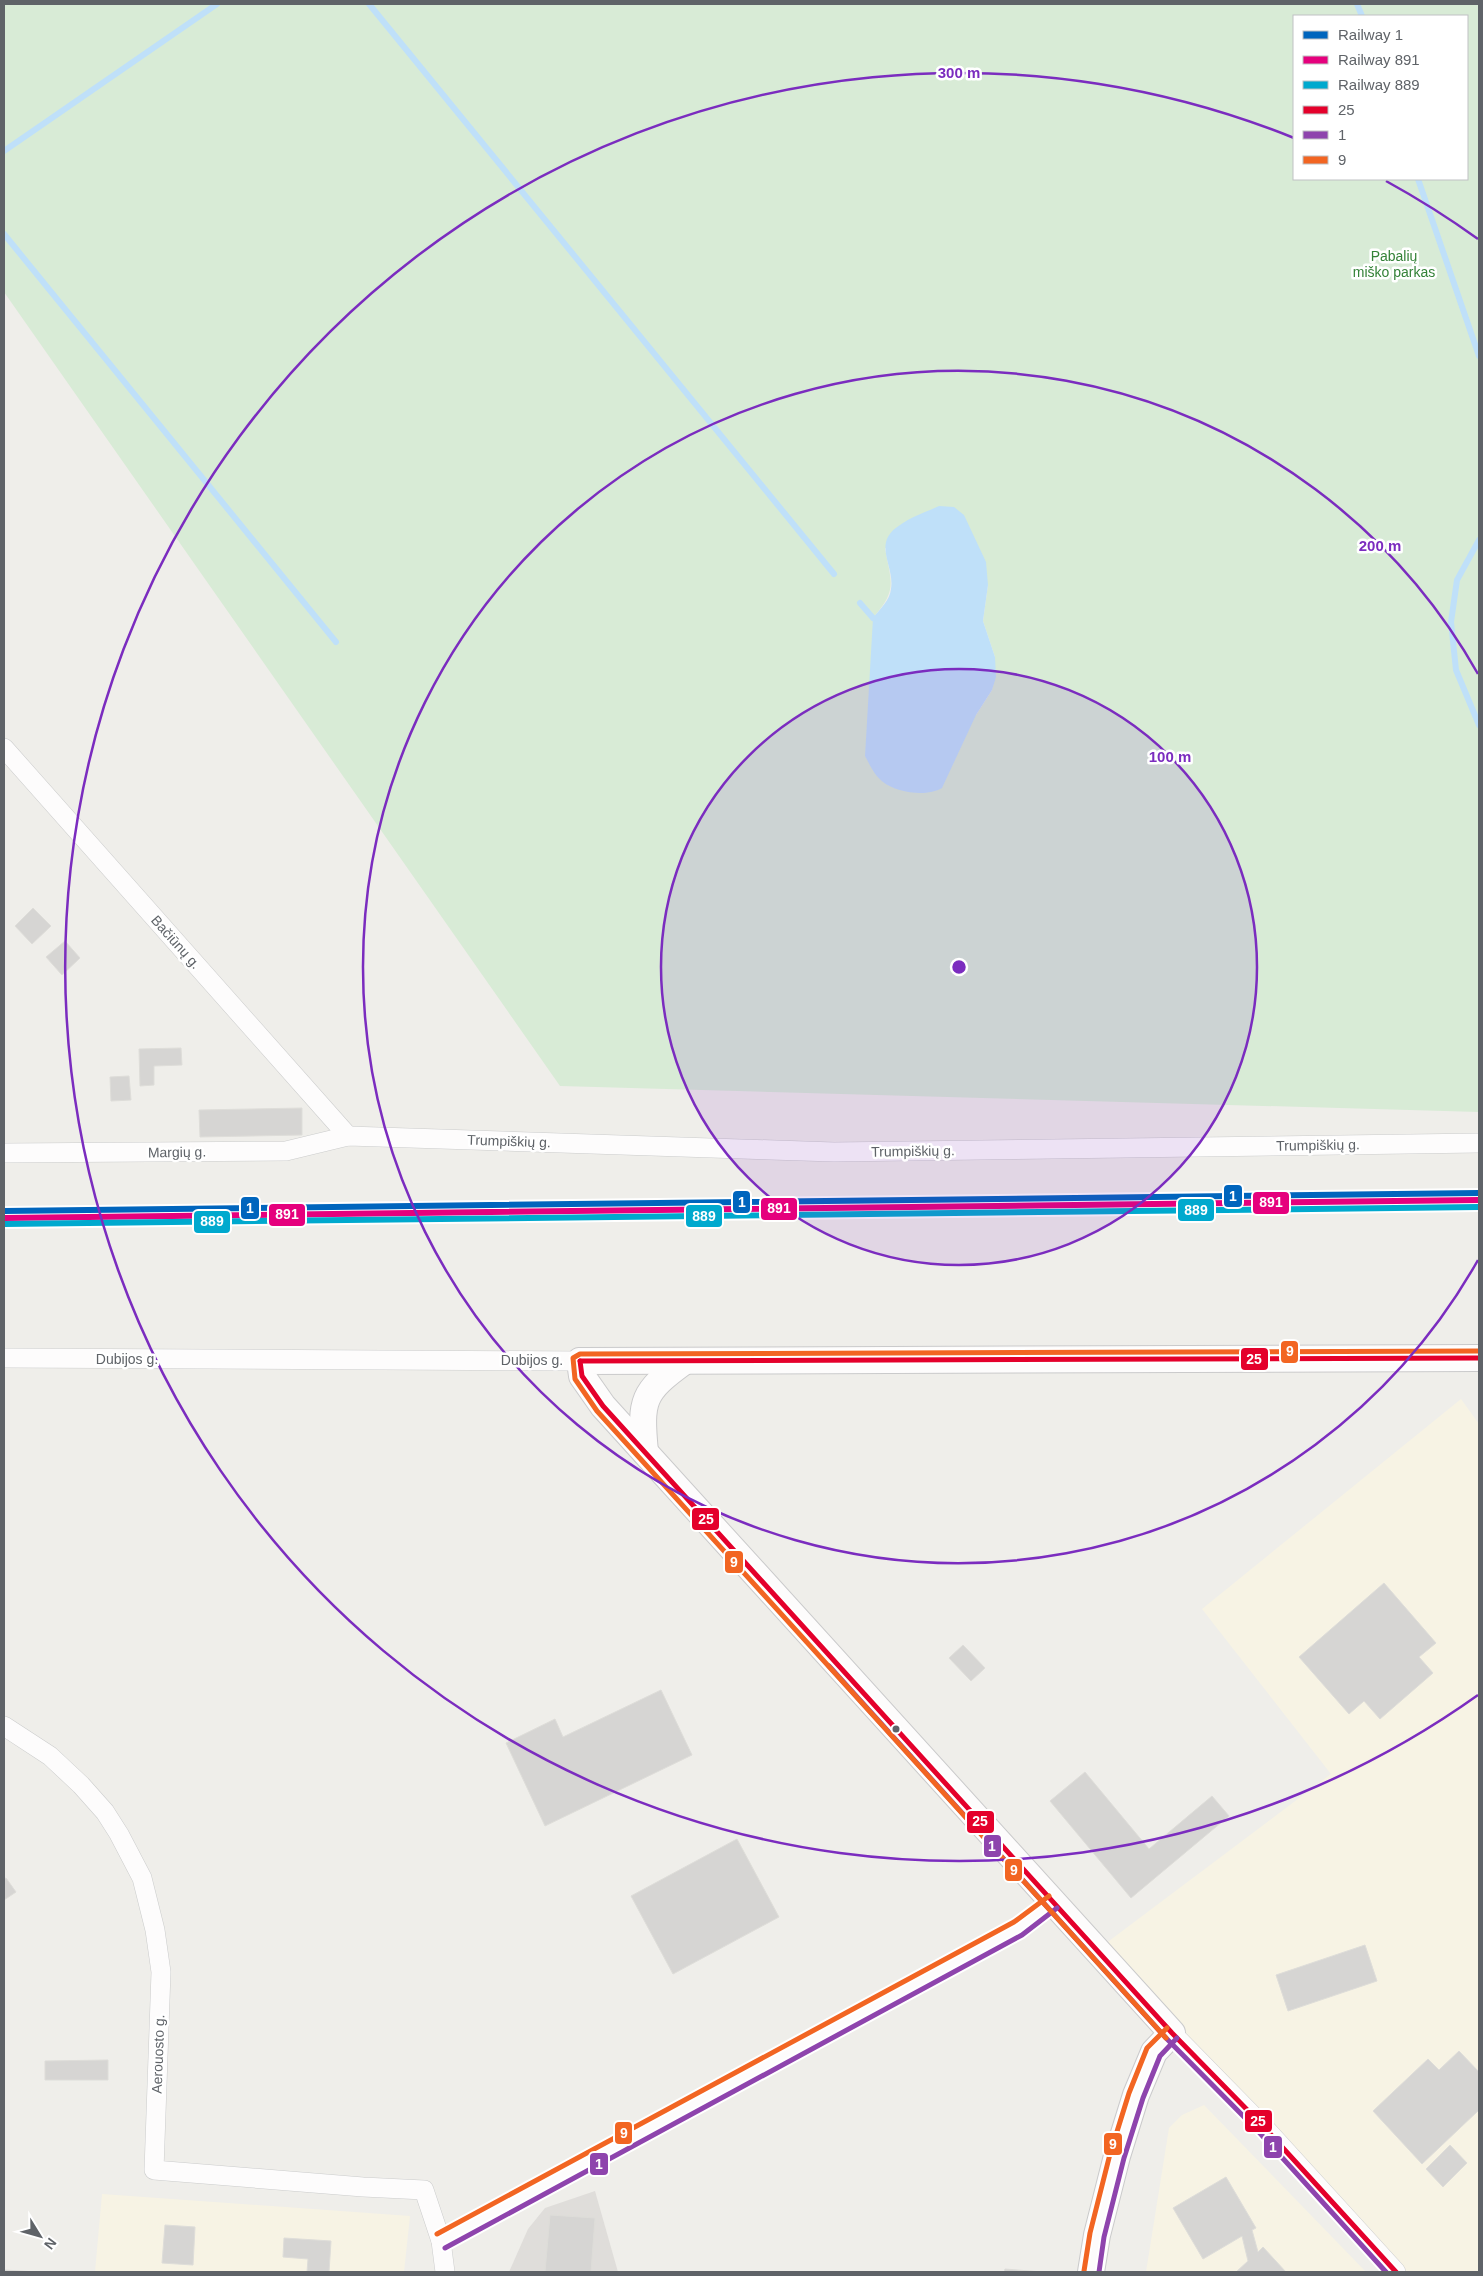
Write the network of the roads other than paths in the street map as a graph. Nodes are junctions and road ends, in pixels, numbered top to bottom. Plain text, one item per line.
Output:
1 (4, 748) edge
2 (348, 1136) junction
3 (1479, 1143) edge
4 (4, 1153) edge
5 (4, 1358) edge
6 (1479, 1358) edge
7 (580, 1361) junction
8 (685, 1361) junction
9 (645, 1452) junction
10 (4, 1726) edge
11 (1053, 1902) junction
12 (1172, 2033) junction
13 (441, 2241) junction
14 (445, 2272) edge
15 (1091, 2272) edge
16 (1396, 2272) edge

1 - 2 street, Bačiūnų g.
2 - 3 street, Trumpiškių g.
2 - 4 street, Margių g.
5 - 7 street, Dubijos g.
6 - 8 main road, Dubijos g.
7 - 8 main road, Dubijos g.
7 - 9 main road
8 - 9 main road
9 - 11 main road
10 - 13 street, Aerouosto g.
11 - 12 main road
11 - 13 street
12 - 15 main road
12 - 16 street
13 - 14 street

